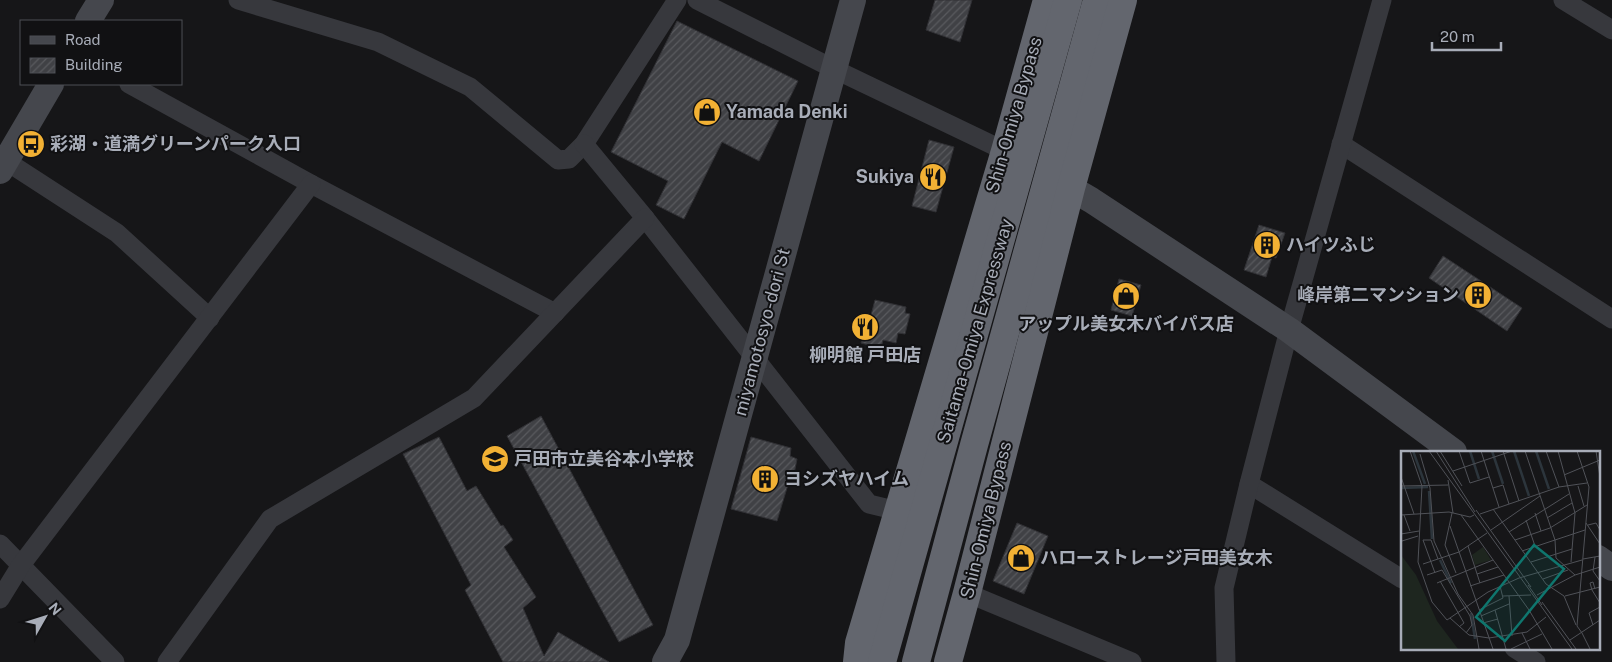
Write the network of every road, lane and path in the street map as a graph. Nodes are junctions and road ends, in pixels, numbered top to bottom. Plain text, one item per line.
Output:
1 (101, 0) edge
2 (238, 0) edge
3 (677, 0) edge
4 (697, 0) edge
5 (853, 0) edge
6 (1047, 0) edge
7 (1068, 0) edge
8 (1097, 0) edge
9 (1123, 0) edge
10 (1382, 0) edge
11 (1563, 0) edge
12 (89, 20) edge
13 (1609, 22) edge
14 (834, 69) junction
15 (50, 85) edge
16 (131, 85) edge
17 (584, 144) junction
18 (1341, 144) junction
19 (1005, 150) junction
20 (3, 166) edge
21 (311, 184) junction
22 (1070, 188) junction
23 (645, 218) junction
24 (555, 313) junction
25 (210, 318) junction
26 (1612, 319) edge
27 (1289, 330) junction
28 (755, 357) junction
29 (946, 435) junction
30 (974, 445) junction
31 (1453, 451) edge
32 (1249, 484) junction
33 (898, 511) junction
34 (0, 544) edge
35 (1600, 559) edge
36 (21, 565) junction
37 (1612, 568) edge
38 (1401, 578) edge
39 (967, 593) junction
40 (0, 599) edge
41 (1517, 650) edge
42 (859, 657) edge
43 (115, 662) edge
44 (167, 662) edge
45 (665, 662) edge
46 (882, 662) edge
47 (916, 662) edge
48 (936, 662) edge
49 (948, 662) edge
50 (1132, 662) edge
51 (1226, 662) edge
52 (1536, 662) edge

1 - 12 street
2 - 17 street
3 - 17 street
4 - 14 street
5 - 14 street, miyamotosyo-dori St
6 - 19 highway, Shin-Omiya Bypass
7 - 29 highway, Saitama-Omiya Expressway
8 - 30 highway, Saitama-Omiya Expressway
9 - 22 highway, Shin-Omiya Bypass
10 - 18 street
11 - 13 street
14 - 19 street
14 - 28 street, miyamotosyo-dori St
15 - 20 street
16 - 21 street
17 - 23 street
18 - 26 street
18 - 27 street
19 - 22 street
19 - 33 highway, Shin-Omiya Bypass
20 - 25 street
21 - 24 street
21 - 25 street
22 - 27 street
22 - 39 highway, Shin-Omiya Bypass
23 - 24 street
23 - 28 street
24 - 44 street
25 - 36 street
27 - 31 street
27 - 32 street
28 - 33 street
28 - 45 street, miyamotosyo-dori St
29 - 42 highway
29 - 46 highway, Saitama-Omiya Expressway
30 - 47 highway, Saitama-Omiya Expressway
30 - 48 highway
32 - 38 street
32 - 51 street
33 - 42 highway, Shin-Omiya Bypass
34 - 36 street
35 - 37 street
36 - 40 street
36 - 43 street
39 - 49 highway, Shin-Omiya Bypass
39 - 50 street
41 - 52 street

